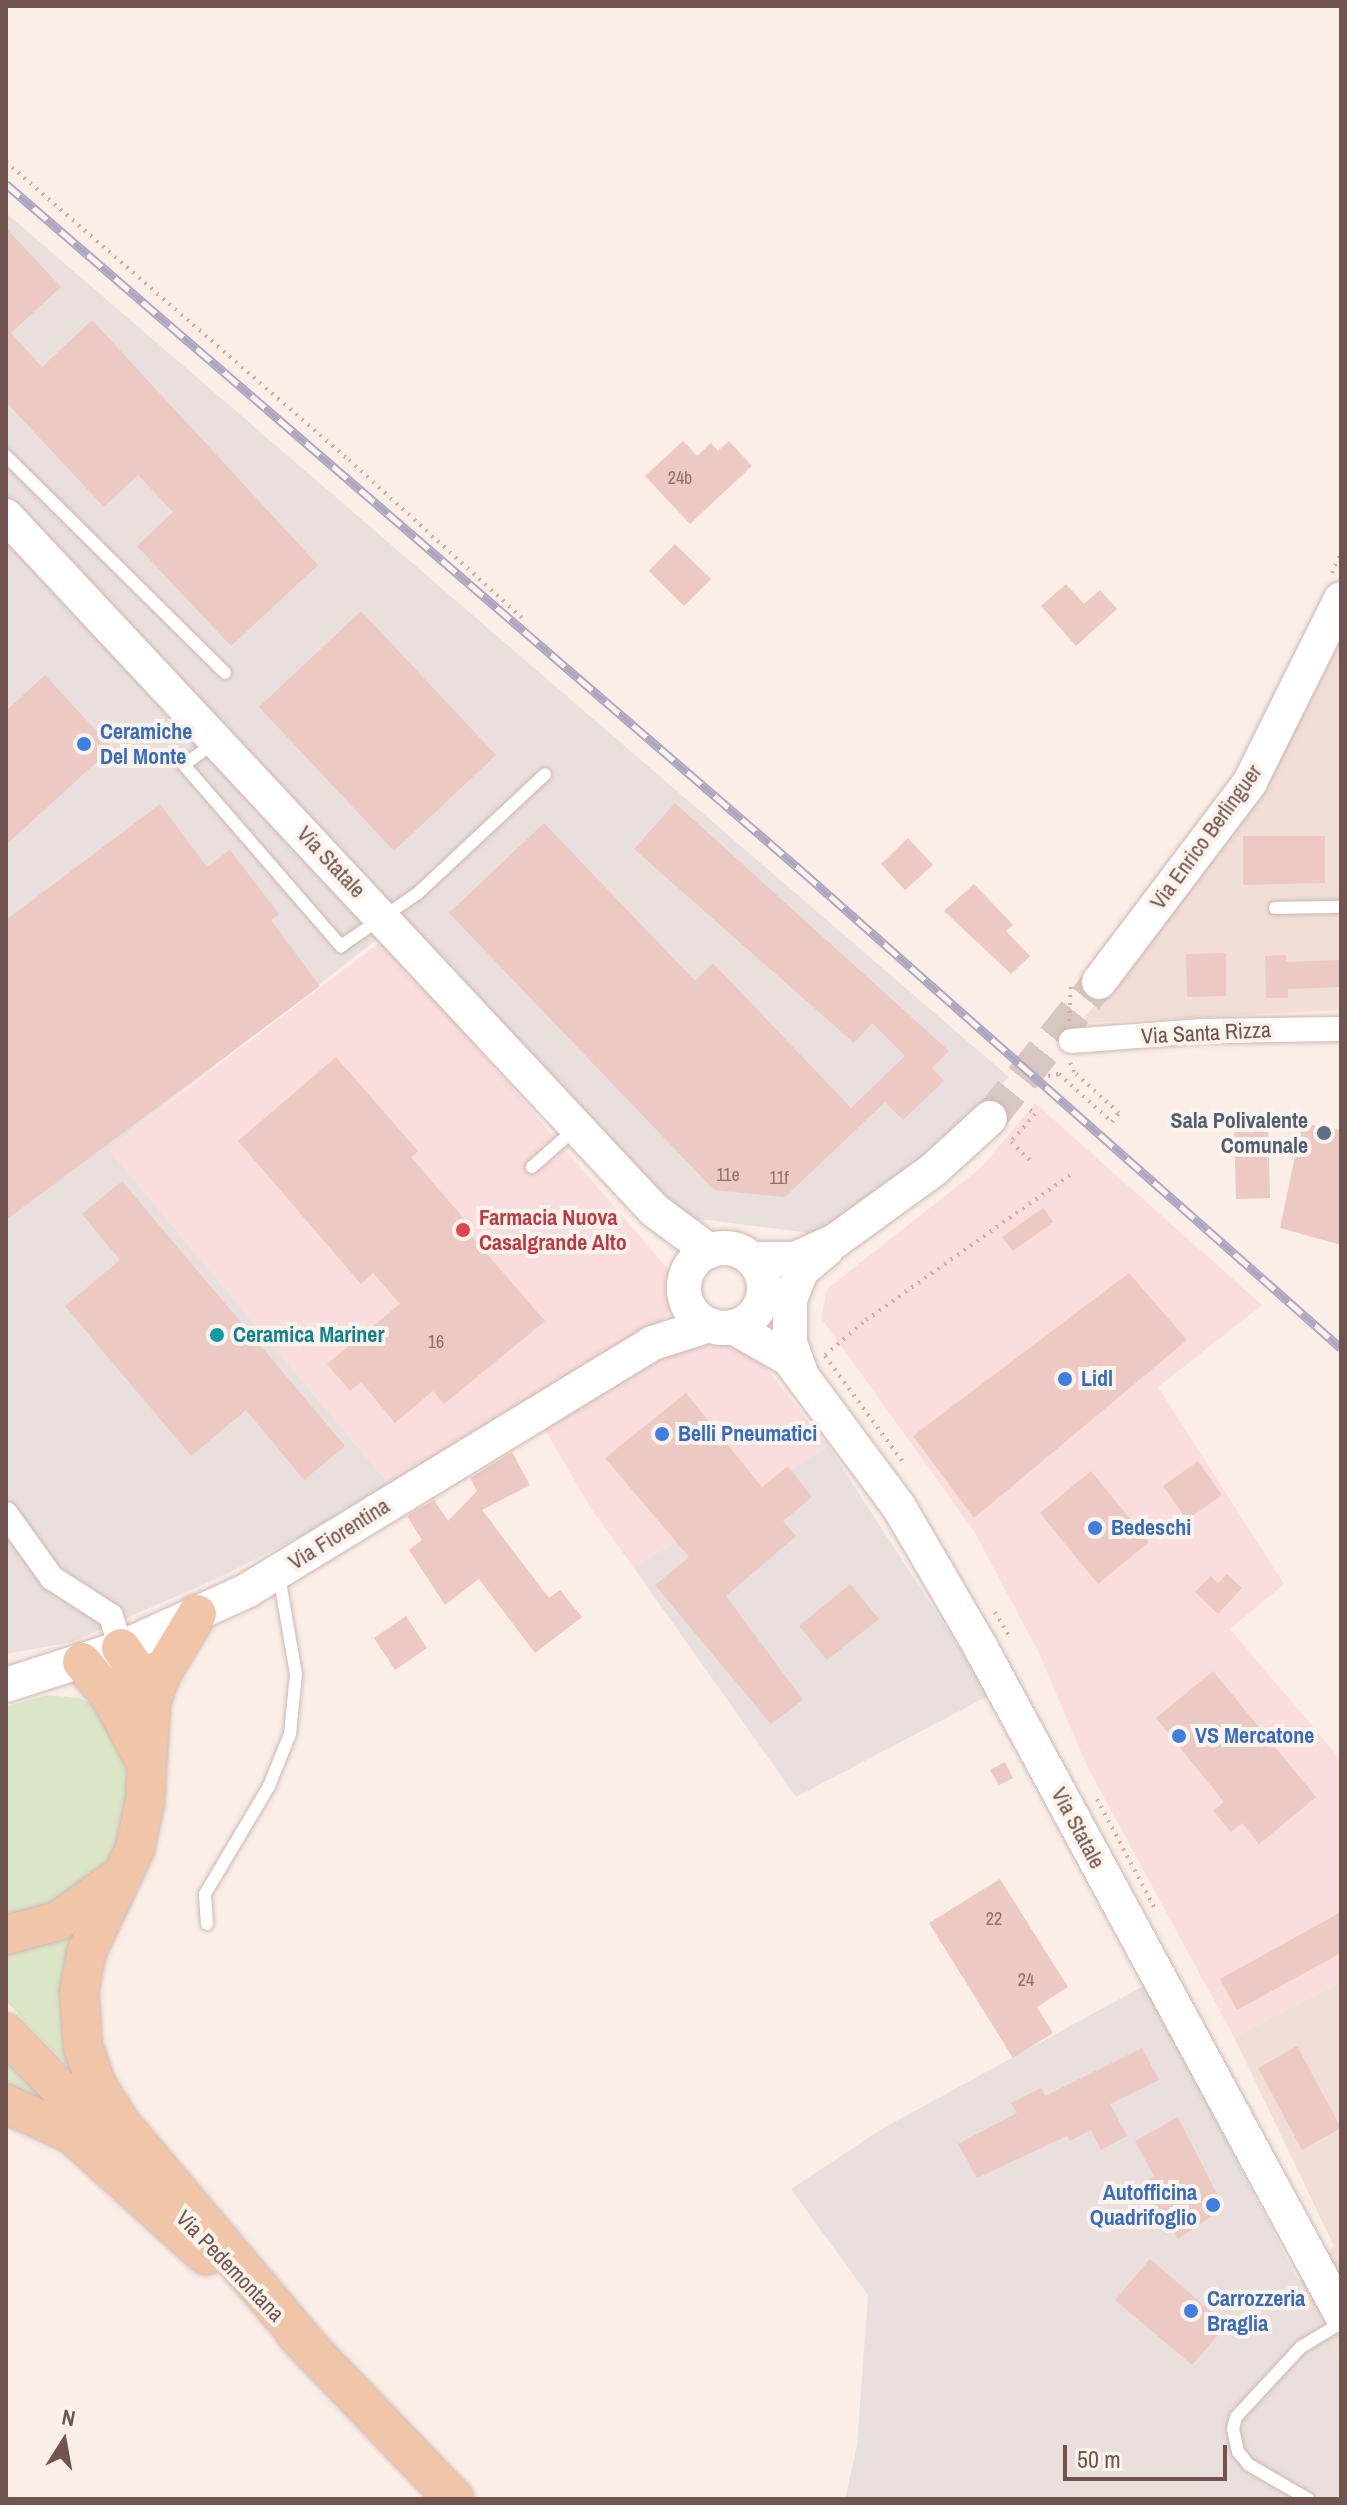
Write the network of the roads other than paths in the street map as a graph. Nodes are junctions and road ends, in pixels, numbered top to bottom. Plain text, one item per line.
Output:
1 (6, 456) edge
2 (6, 516) edge
3 (1341, 599) edge
4 (225, 673) dead end
5 (217, 741) junction
6 (545, 774) dead end
7 (1341, 907) edge
8 (1275, 908) dead end
9 (381, 915) junction
10 (1099, 982) tunnel mouth
11 (1341, 1029) edge
12 (1070, 1051) road end
13 (990, 1118) tunnel mouth
14 (578, 1127) junction
15 (532, 1167) dead end
16 (835, 1241) junction
17 (751, 1259) junction
18 (801, 1271) junction
19 (693, 1272) junction
20 (762, 1297) junction
21 (721, 1326) junction
22 (653, 1343) junction
23 (805, 1363) junction
24 (6, 1514) edge
25 (278, 1571) junction
26 (197, 1614) junction
27 (121, 1648) junction
28 (82, 1662) junction
29 (6, 1685) edge
30 (151, 1702) junction
31 (144, 1759) junction
32 (120, 1876) junction
33 (207, 1924) dead end
34 (6, 1935) edge
35 (6, 2033) edge
36 (6, 2104) edge
37 (1341, 2314) edge
38 (1341, 2323) edge
39 (313, 2352) junction
40 (454, 2499) edge
41 (1308, 2499) edge

1 - 4 lane
2 - 5 main road, Via Statale
3 - 10 main road, Via Enrico Berlinguer
5 - 9 main road, Via Statale
5 - 9 lane
6 - 9 lane
7 - 8 lane
9 - 14 main road, Via Statale
11 - 12 street, Via Santa Rizza
13 - 16 main road
14 - 15 lane
14 - 19 main road, Via Statale
16 - 17 main road
16 - 18 main road
17 - 19 main road, Via Statale
17 - 20 main road, Via Statale
18 - 20 main road
18 - 23 main road
19 - 21 main road, Via Statale
19 - 22 main road, Via Fiorentina
20 - 21 main road
20 - 23 main road, Via Statale
21 - 22 main road, Via Fiorentina
21 - 23 main road, Via Statale
22 - 25 main road, Via Fiorentina
23 - 37 main road, Via Statale
24 - 27 street
25 - 26 main road, Via Fiorentina
25 - 33 lane
26 - 27 main road, Via Fiorentina
26 - 30 main road
27 - 28 main road, Via Fiorentina
27 - 30 main road
28 - 29 main road, Via Fiorentina
28 - 31 main road
30 - 31 main road
31 - 32 main road
32 - 34 main road
32 - 39 main road
35 - 39 main road, Via Pedemontana
36 - 39 main road
38 - 41 lane
39 - 40 main road, Via Pedemontana

